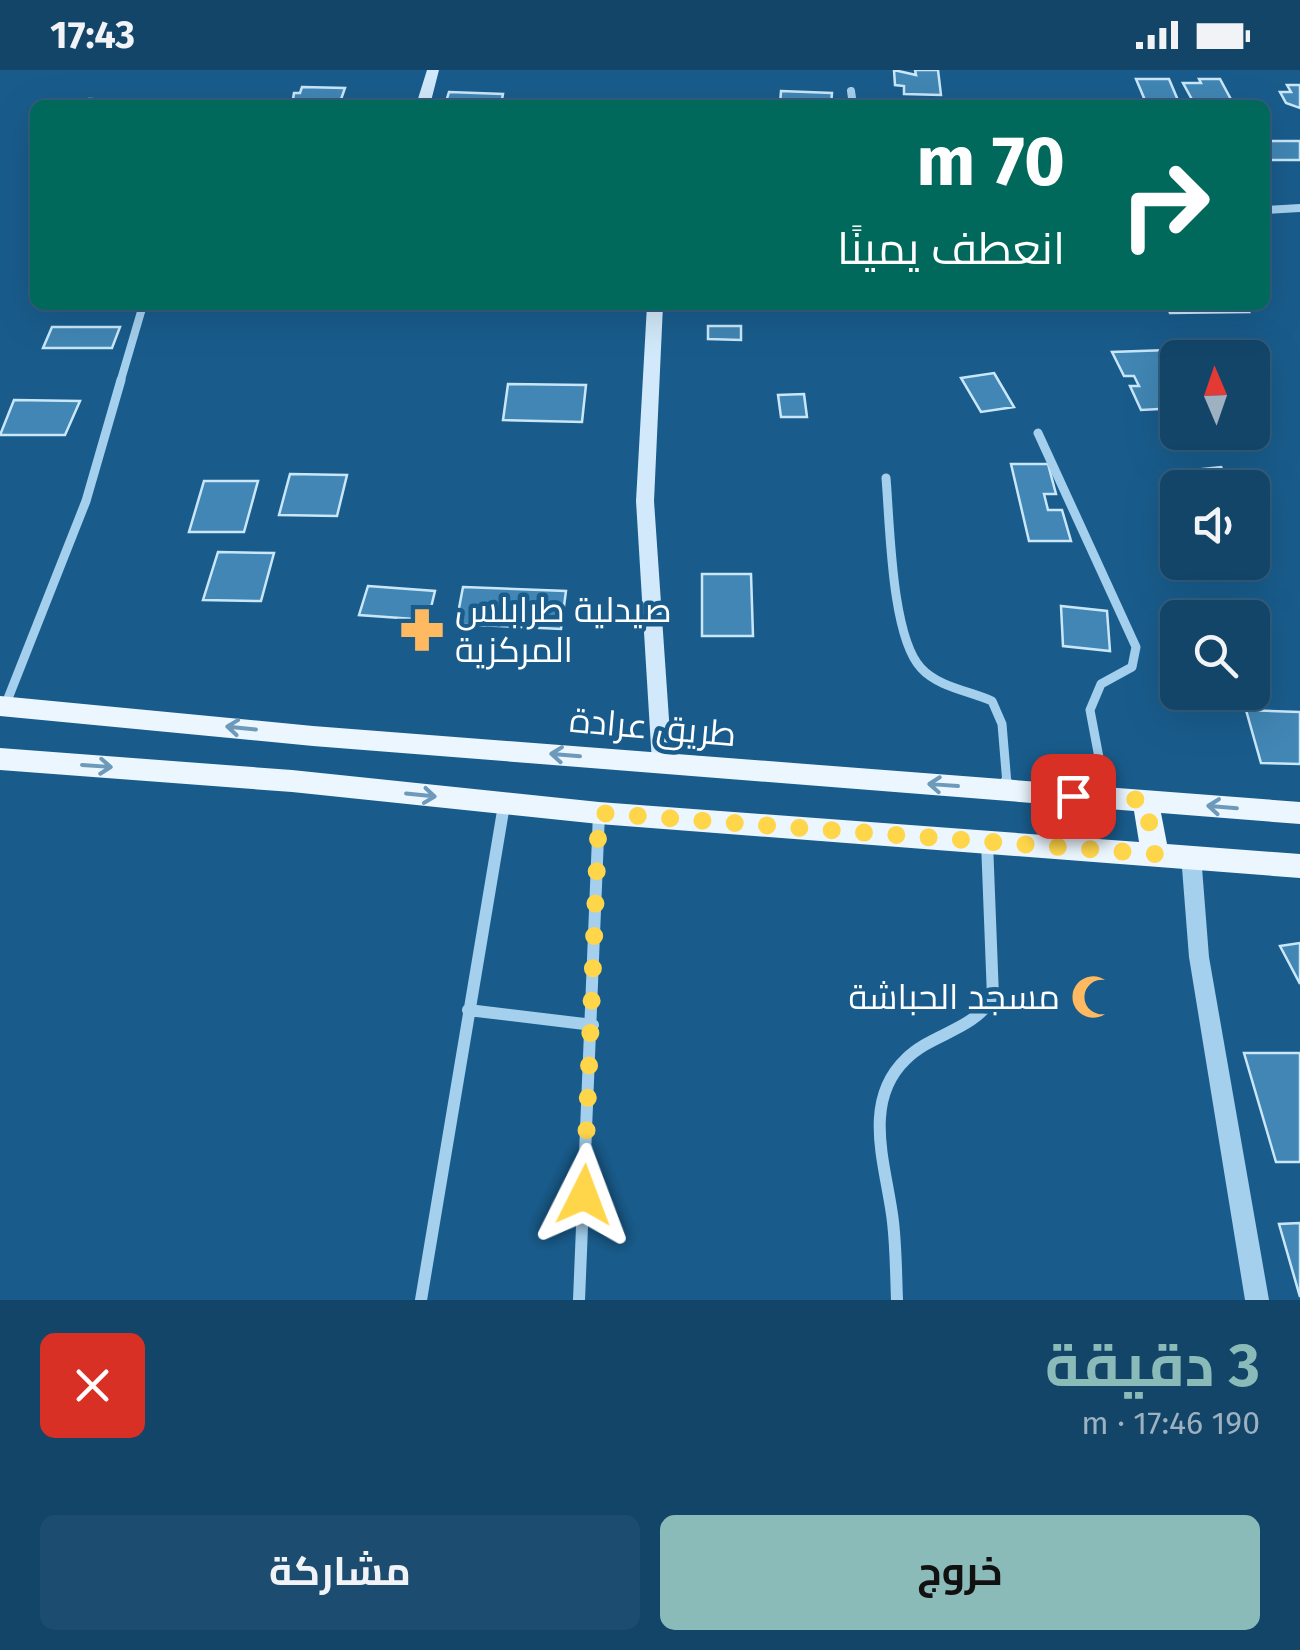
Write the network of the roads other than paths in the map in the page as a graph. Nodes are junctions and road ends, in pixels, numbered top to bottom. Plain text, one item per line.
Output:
1 (433, 70) edge
2 (851, 91) dead end
3 (424, 100) edge
4 (852, 100) edge
5 (1300, 208) edge
6 (1270, 210) edge
7 (142, 310) edge
8 (655, 310) edge
9 (1038, 434) dead end
10 (886, 478) dead end
11 (3, 706) edge
12 (0, 759) edge
13 (662, 763) junction
14 (1006, 791) junction
15 (1106, 798) junction
16 (1145, 800) junction
17 (504, 804) junction
18 (599, 813) junction
19 (1300, 813) edge
20 (987, 841) junction
21 (1155, 854) junction
22 (1191, 855) junction
23 (1300, 866) edge
24 (468, 1010) junction
25 (592, 1025) junction
26 (420, 1300) edge
27 (579, 1300) edge
28 (897, 1300) edge
29 (1257, 1300) edge

1 - 3 main road
2 - 4 street
5 - 6 street
7 - 11 street
8 - 13 main road
9 - 15 street
10 - 14 street
13 -> 11 main road, طريق عرادة
12 -> 17 main road
14 -> 13 main road, طريق عرادة
14 - 15 main road, طريق عرادة
15 - 16 main road, طريق عرادة
19 -> 16 main road, طريق عرادة
16 - 21 main road
17 - 18 main road
17 - 24 street
18 - 20 main road
18 - 25 street
20 - 21 main road
20 - 28 street
21 - 22 main road
22 - 23 main road
22 - 29 street
24 - 25 street
24 - 26 street
25 - 27 street

